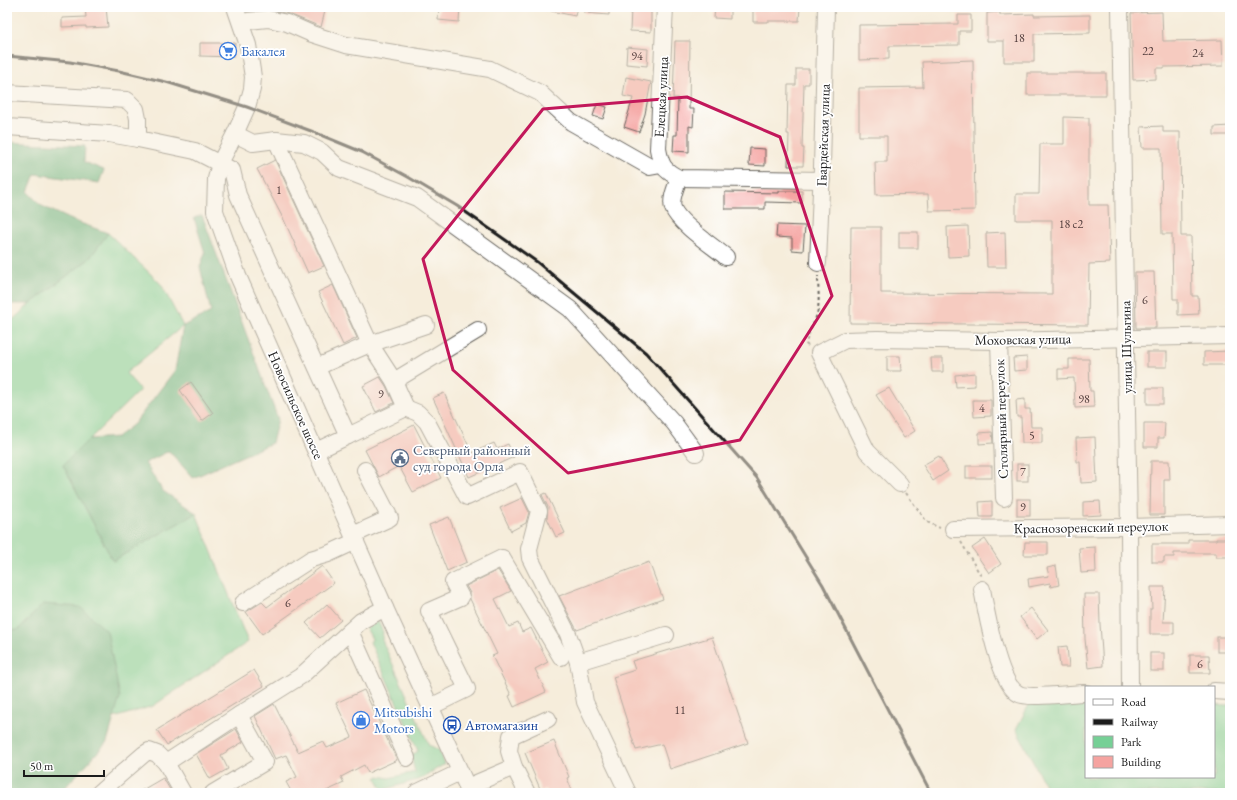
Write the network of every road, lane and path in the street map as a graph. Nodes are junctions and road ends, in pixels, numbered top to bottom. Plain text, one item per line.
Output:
1 (235, 7) edge
2 (665, 7) edge
3 (826, 7) edge
4 (1120, 7) edge
5 (249, 14) edge
6 (248, 45) junction
7 (7, 93) edge
8 (7, 127) edge
9 (235, 134) junction
10 (138, 139) junction
11 (276, 140) junction
12 (220, 163) junction
13 (661, 164) junction
14 (679, 178) junction
15 (822, 180) junction
16 (726, 257) dead end
17 (818, 263) joint
18 (426, 325) dead end
19 (478, 330) dead end
20 (1230, 336) edge
21 (1126, 338) junction
22 (999, 340) junction
23 (370, 344) junction
24 (819, 352) junction
25 (316, 367) junction
26 (394, 381) junction
27 (406, 408) junction
28 (348, 436) junction
29 (316, 450) junction
30 (696, 453) dead end
31 (365, 470) dead end
32 (900, 484) dead end
33 (1004, 498) dead end
34 (1230, 524) edge
35 (1129, 527) junction
36 (953, 529) dead end
37 (354, 538) junction
38 (982, 590) dead end
39 (243, 603) dead end
40 (385, 608) junction
41 (350, 631) junction
42 (666, 635) dead end
43 (562, 657) dead end
44 (578, 662) junction
45 (1130, 686) edge
46 (1215, 691) edge
47 (1085, 692) edge
48 (1230, 692) edge
49 (430, 707) junction
50 (239, 715) junction
51 (548, 718) dead end
52 (406, 758) dead end
53 (166, 763) junction
54 (514, 767) junction
55 (460, 772) junction
56 (468, 790) edge
57 (99, 793) edge
58 (183, 793) edge
59 (213, 793) edge
60 (416, 793) edge
61 (527, 793) edge
62 (628, 793) edge

1 - 6 street, Новосильское шоссе
2 - 13 street, Елецкая улица
3 - 15 street, Гвардейская улица
4 - 21 street, улица Шульгина
5 - 6 street
5 - 13 street
6 - 9 street, Новосильское шоссе
7 - 10 street
8 - 10 street
9 - 11 street
9 - 12 street, Новосильское шоссе
10 - 12 street
11 - 23 street
11 - 30 street
12 - 25 street
12 - 29 street, Новосильское шоссе
13 - 14 street
14 - 15 street
14 - 16 street
15 - 17 street, Гвардейская улица
17 - 24 path
18 - 23 street
19 - 26 street
20 - 21 street, Моховская улица
21 - 22 street, Моховская улица
21 - 35 street, улица Шульгина
22 - 24 street, Моховская улица
22 - 33 street, Столярный переулок
23 - 25 street
23 - 26 street
24 - 32 street
25 - 28 street
26 - 27 street
27 - 28 street
27 - 44 street
28 - 29 street
29 - 37 street, Новосильское шоссе
31 - 37 street
34 - 35 street, Краснозоренский переулок
35 - 36 street, Краснозоренский переулок
35 - 45 street, улица Шульгина
37 - 39 street
37 - 40 street, Новосильское шоссе
38 - 47 street
40 - 41 street
40 - 49 street, Новосильское шоссе
41 - 50 street
41 - 52 street
42 - 44 street
43 - 49 street
44 - 62 street
46 - 48 street
49 - 55 street, Новосильское шоссе
50 - 53 street
50 - 59 street
51 - 54 street
53 - 57 street
53 - 58 street
54 - 56 street
54 - 61 street
55 - 56 street, Новосильское шоссе
55 - 60 street

